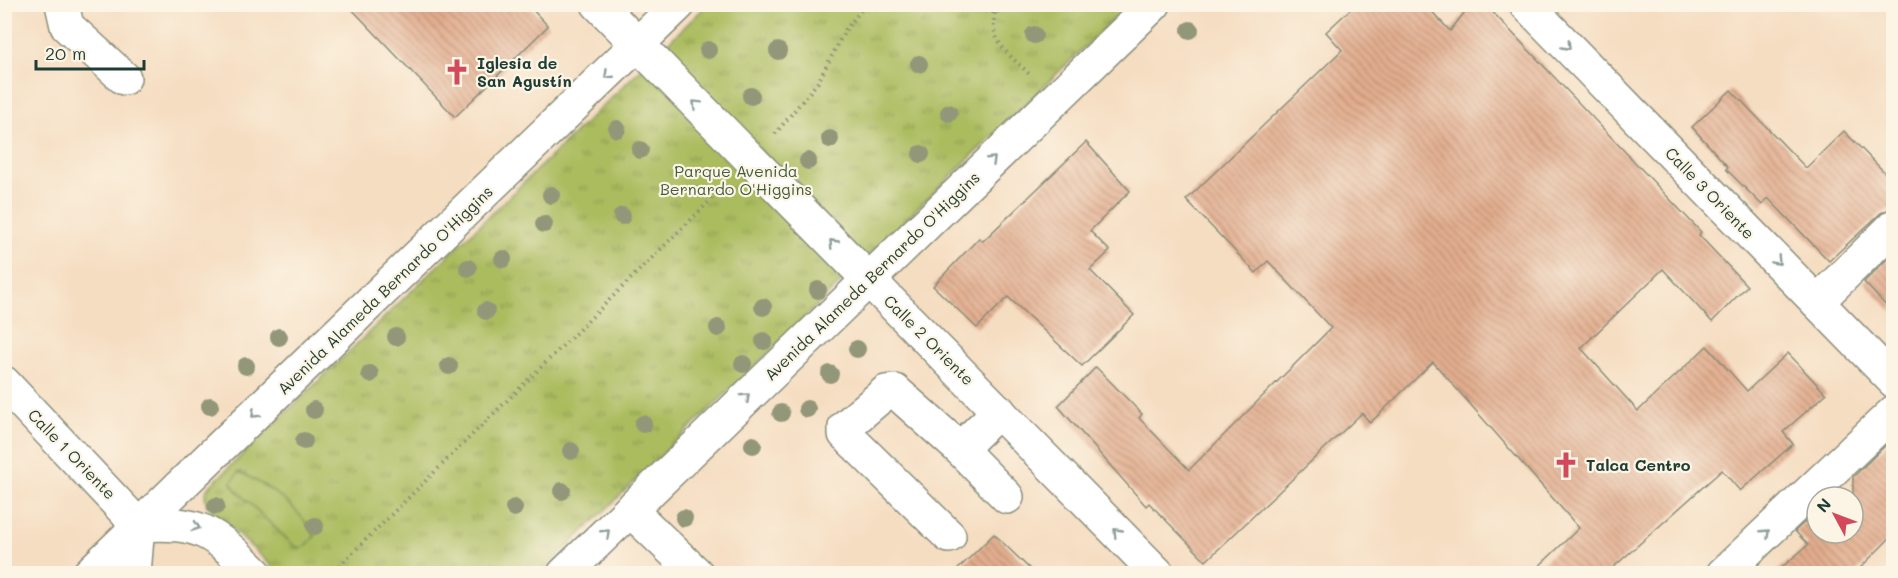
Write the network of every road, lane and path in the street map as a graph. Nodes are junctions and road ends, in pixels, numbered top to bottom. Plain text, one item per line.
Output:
1 (62, 4) edge
2 (598, 4) edge
3 (680, 4) edge
4 (866, 4) edge
5 (963, 4) edge
6 (1024, 4) edge
7 (1154, 4) edge
8 (1526, 4) edge
9 (995, 13) junction
10 (638, 46) junction
11 (124, 78) dead end
12 (1055, 100) junction
13 (751, 160) junction
14 (1893, 226) edge
15 (868, 279) junction
16 (1817, 302) junction
17 (1893, 381) edge
18 (4, 383) edge
19 (999, 411) junction
20 (1893, 412) edge
21 (960, 448) junction
22 (1007, 497) dead end
23 (630, 510) junction
24 (138, 525) junction
25 (949, 536) dead end
26 (89, 573) edge
27 (134, 573) edge
28 (256, 573) edge
29 (331, 573) edge
30 (564, 573) edge
31 (698, 573) edge
32 (1158, 573) edge
33 (1723, 573) edge

1 - 11 main road
2 - 10 main road, Calle 2 Oriente
3 - 10 main road, Avenida Alameda Bernardo O'Higgins
4 - 13 path
5 - 9 path
6 - 9 path
7 - 12 main road, Avenida Alameda Bernardo O'Higgins
8 -> 16 main road, Calle 3 Oriente
9 - 12 path
13 -> 10 main road, Calle 2 Oriente
10 -> 24 main road, Avenida Alameda Bernardo O'Higgins
15 -> 12 main road, Avenida Alameda Bernardo O'Higgins
15 -> 13 main road, Calle 2 Oriente
13 - 29 path
14 - 16 main road
15 - 19 main road, Calle 2 Oriente
23 -> 15 main road, Avenida Alameda Bernardo O'Higgins
16 - 17 main road, Calle 3 Oriente
18 - 24 main road, Calle 1 Oriente
19 - 21 main road
32 -> 19 main road, Calle 2 Oriente
33 -> 20 main road
21 - 22 main road
21 - 25 main road
30 -> 23 main road, Avenida Alameda Bernardo O'Higgins
23 - 31 main road
24 - 26 main road, Avenida Alameda Bernardo O'Higgins
24 - 27 main road
24 -> 28 main road

